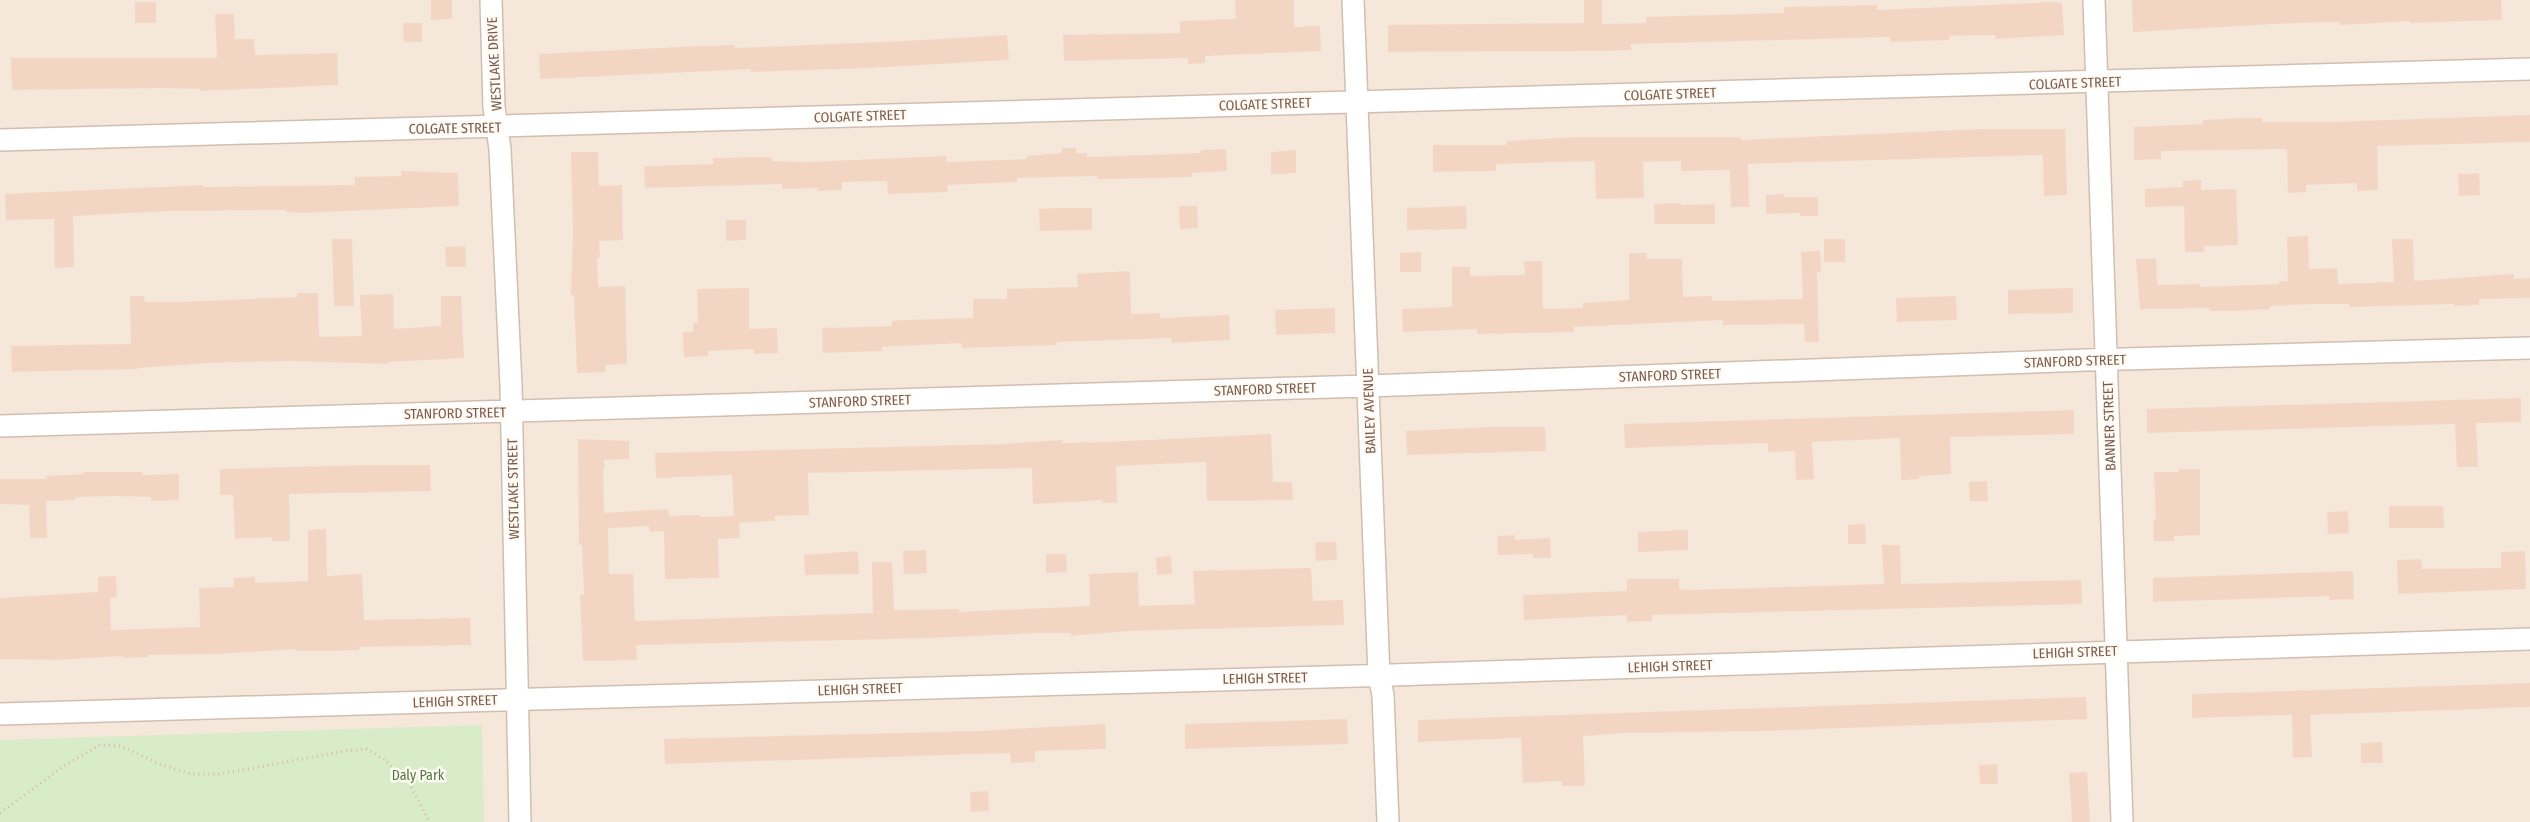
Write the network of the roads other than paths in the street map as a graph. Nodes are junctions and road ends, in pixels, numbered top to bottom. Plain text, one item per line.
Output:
1 (491, 0) edge
2 (1353, 0) edge
3 (2094, 0) edge
4 (2530, 69) edge
5 (2096, 82) junction
6 (1356, 102) junction
7 (498, 127) junction
8 (0, 140) edge
9 (2530, 348) edge
10 (2107, 360) junction
11 (1368, 386) junction
12 (511, 412) junction
13 (0, 426) edge
14 (2530, 639) edge
15 (2116, 650) junction
16 (1379, 676) junction
17 (516, 699) junction
18 (0, 714) edge
19 (520, 822) edge
20 (1388, 822) edge
21 (2122, 822) edge

1 - 7 street, WESTLAKE DRIVE
2 - 6 street, BAILEY AVENUE
3 - 5 street, BANNER STREET
4 - 5 street, COLGATE STREET
5 - 6 street, COLGATE STREET
5 - 10 street, BANNER STREET
6 - 7 street, COLGATE STREET
6 - 11 street, BAILEY AVENUE
7 - 8 street, COLGATE STREET
7 - 12 street, WESTLAKE STREET
9 - 10 street, STANFORD STREET
10 - 11 street, STANFORD STREET
10 - 15 street, BANNER STREET
11 - 12 street, STANFORD STREET
11 - 16 street, BAILEY AVENUE
12 - 13 street, STANFORD STREET
12 - 17 street, WESTLAKE STREET
14 - 15 street, LEHIGH STREET
15 - 16 street, LEHIGH STREET
15 - 21 street, BANNER STREET
16 - 17 street, LEHIGH STREET
16 - 20 street, BAILEY AVENUE
17 - 18 street, LEHIGH STREET
17 - 19 street, WESTLAKE STREET

